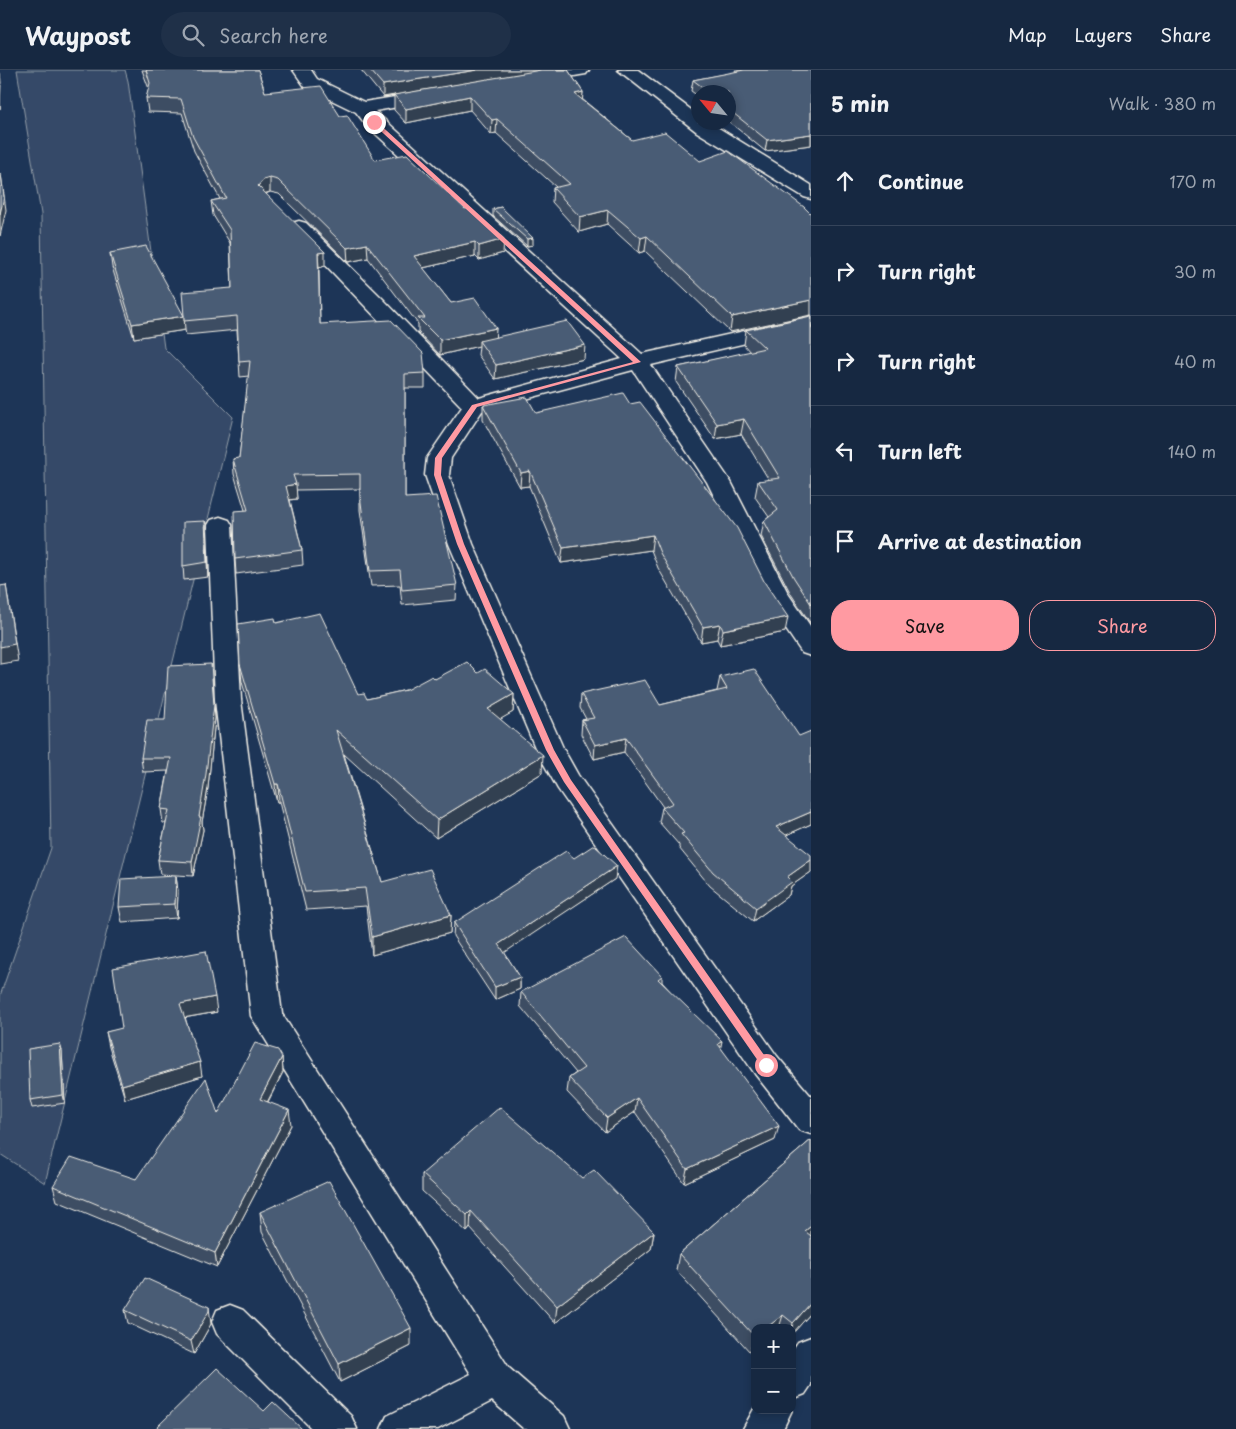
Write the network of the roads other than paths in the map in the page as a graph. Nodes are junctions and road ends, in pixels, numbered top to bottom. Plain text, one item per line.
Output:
1 (302, 70) edge
2 (580, 70) edge
3 (627, 70) edge
4 (514, 82) edge
5 (447, 93) edge
6 (362, 108) junction
7 (811, 193) edge
8 (285, 214) edge
9 (811, 322) edge
10 (638, 362) junction
11 (474, 406) junction
12 (220, 525) dead end
13 (811, 647) edge
14 (811, 1120) edge
15 (230, 1322) dead end
16 (811, 1354) edge
17 (796, 1376) edge
18 (496, 1380) junction
19 (771, 1414) edge
20 (338, 1429) edge
21 (400, 1429) edge
22 (551, 1429) edge
23 (762, 1429) edge

1 - 6 street
2 - 4 street
3 - 7 street
5 - 6 street
6 - 10 street
8 - 11 street
9 - 10 street
10 - 11 street
10 - 13 street
11 - 14 street
12 - 18 street
15 - 20 street
16 - 17 street
18 - 21 street
18 - 22 street
19 - 23 street

